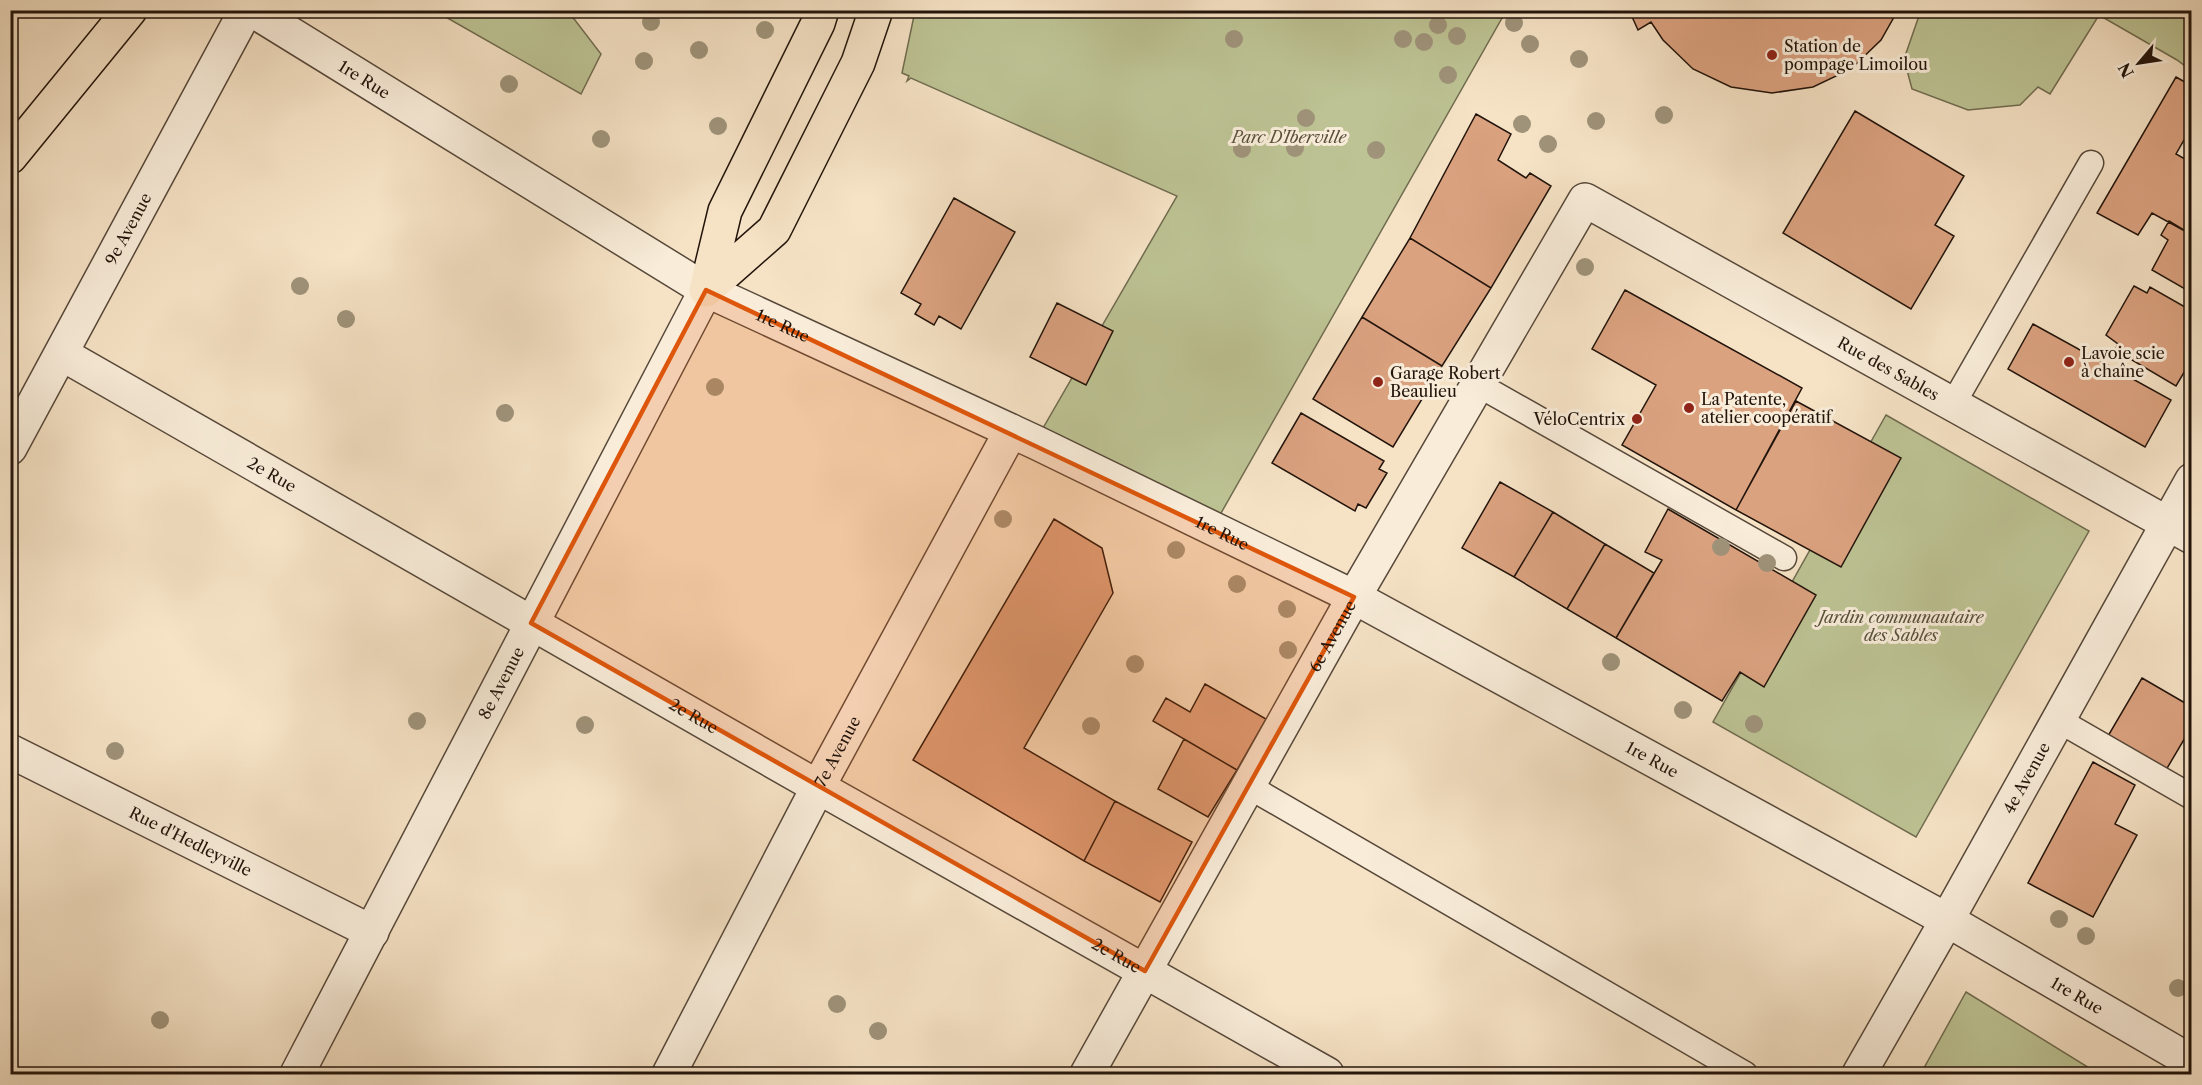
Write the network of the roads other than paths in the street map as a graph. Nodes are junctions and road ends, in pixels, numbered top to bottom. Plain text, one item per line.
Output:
1 (130, 10) edge
2 (246, 10) edge
3 (252, 10) edge
4 (822, 10) edge
5 (876, 10) edge
6 (10, 157) edge
7 (2091, 163) dead end
8 (1585, 200) joint
9 (706, 290) junction
10 (62, 354) junction
11 (1477, 384) junction
12 (1953, 404) junction
13 (1011, 431) junction
14 (10, 448) edge
15 (2192, 480) edge
16 (2179, 530) edge
17 (1784, 558) dead end
18 (1354, 597) junction
19 (531, 623) junction
20 (2058, 720) junction
21 (10, 751) edge
22 (1248, 786) junction
23 (818, 787) junction
24 (2192, 797) edge
25 (1947, 920) junction
26 (372, 932) junction
27 (1145, 971) junction
28 (2192, 1062) edge
29 (297, 1074) edge
30 (669, 1074) edge
31 (1087, 1074) edge
32 (1327, 1074) edge
33 (1745, 1074) edge
34 (1859, 1074) edge

1 - 6 highway
2 - 10 street, 9e Avenue
3 - 9 street, 1re Rue
4 - 9 highway
5 - 9 highway
7 - 12 lane
8 - 11 street, 6e Avenue
8 - 12 street, Rue des Sables
9 - 13 street, 1re Rue
9 - 19 street, 8e Avenue
10 - 14 street, 9e Avenue
10 - 19 street, 2e Rue
11 - 17 lane
11 - 18 street, 6e Avenue
12 - 16 street, Rue des Sables
13 - 18 street, 1re Rue
13 - 23 street, 7e Avenue
15 - 16 street, 4e Avenue
16 - 20 street, 4e Avenue
18 - 22 street, 6e Avenue
18 - 25 street, 1re Rue
19 - 23 street, 2e Rue
19 - 26 street, 8e Avenue
20 - 24 lane
20 - 25 street, 4e Avenue
21 - 26 street, Rue d'Hedleyville
22 - 27 street, 6e Avenue
22 - 33 lane
23 - 27 street, 2e Rue
23 - 30 street, 7e Avenue
25 - 28 street, 1re Rue
25 - 34 street, 4e Avenue
26 - 29 street, 8e Avenue
27 - 31 street, 6e Avenue
27 - 32 street, 2e Rue

